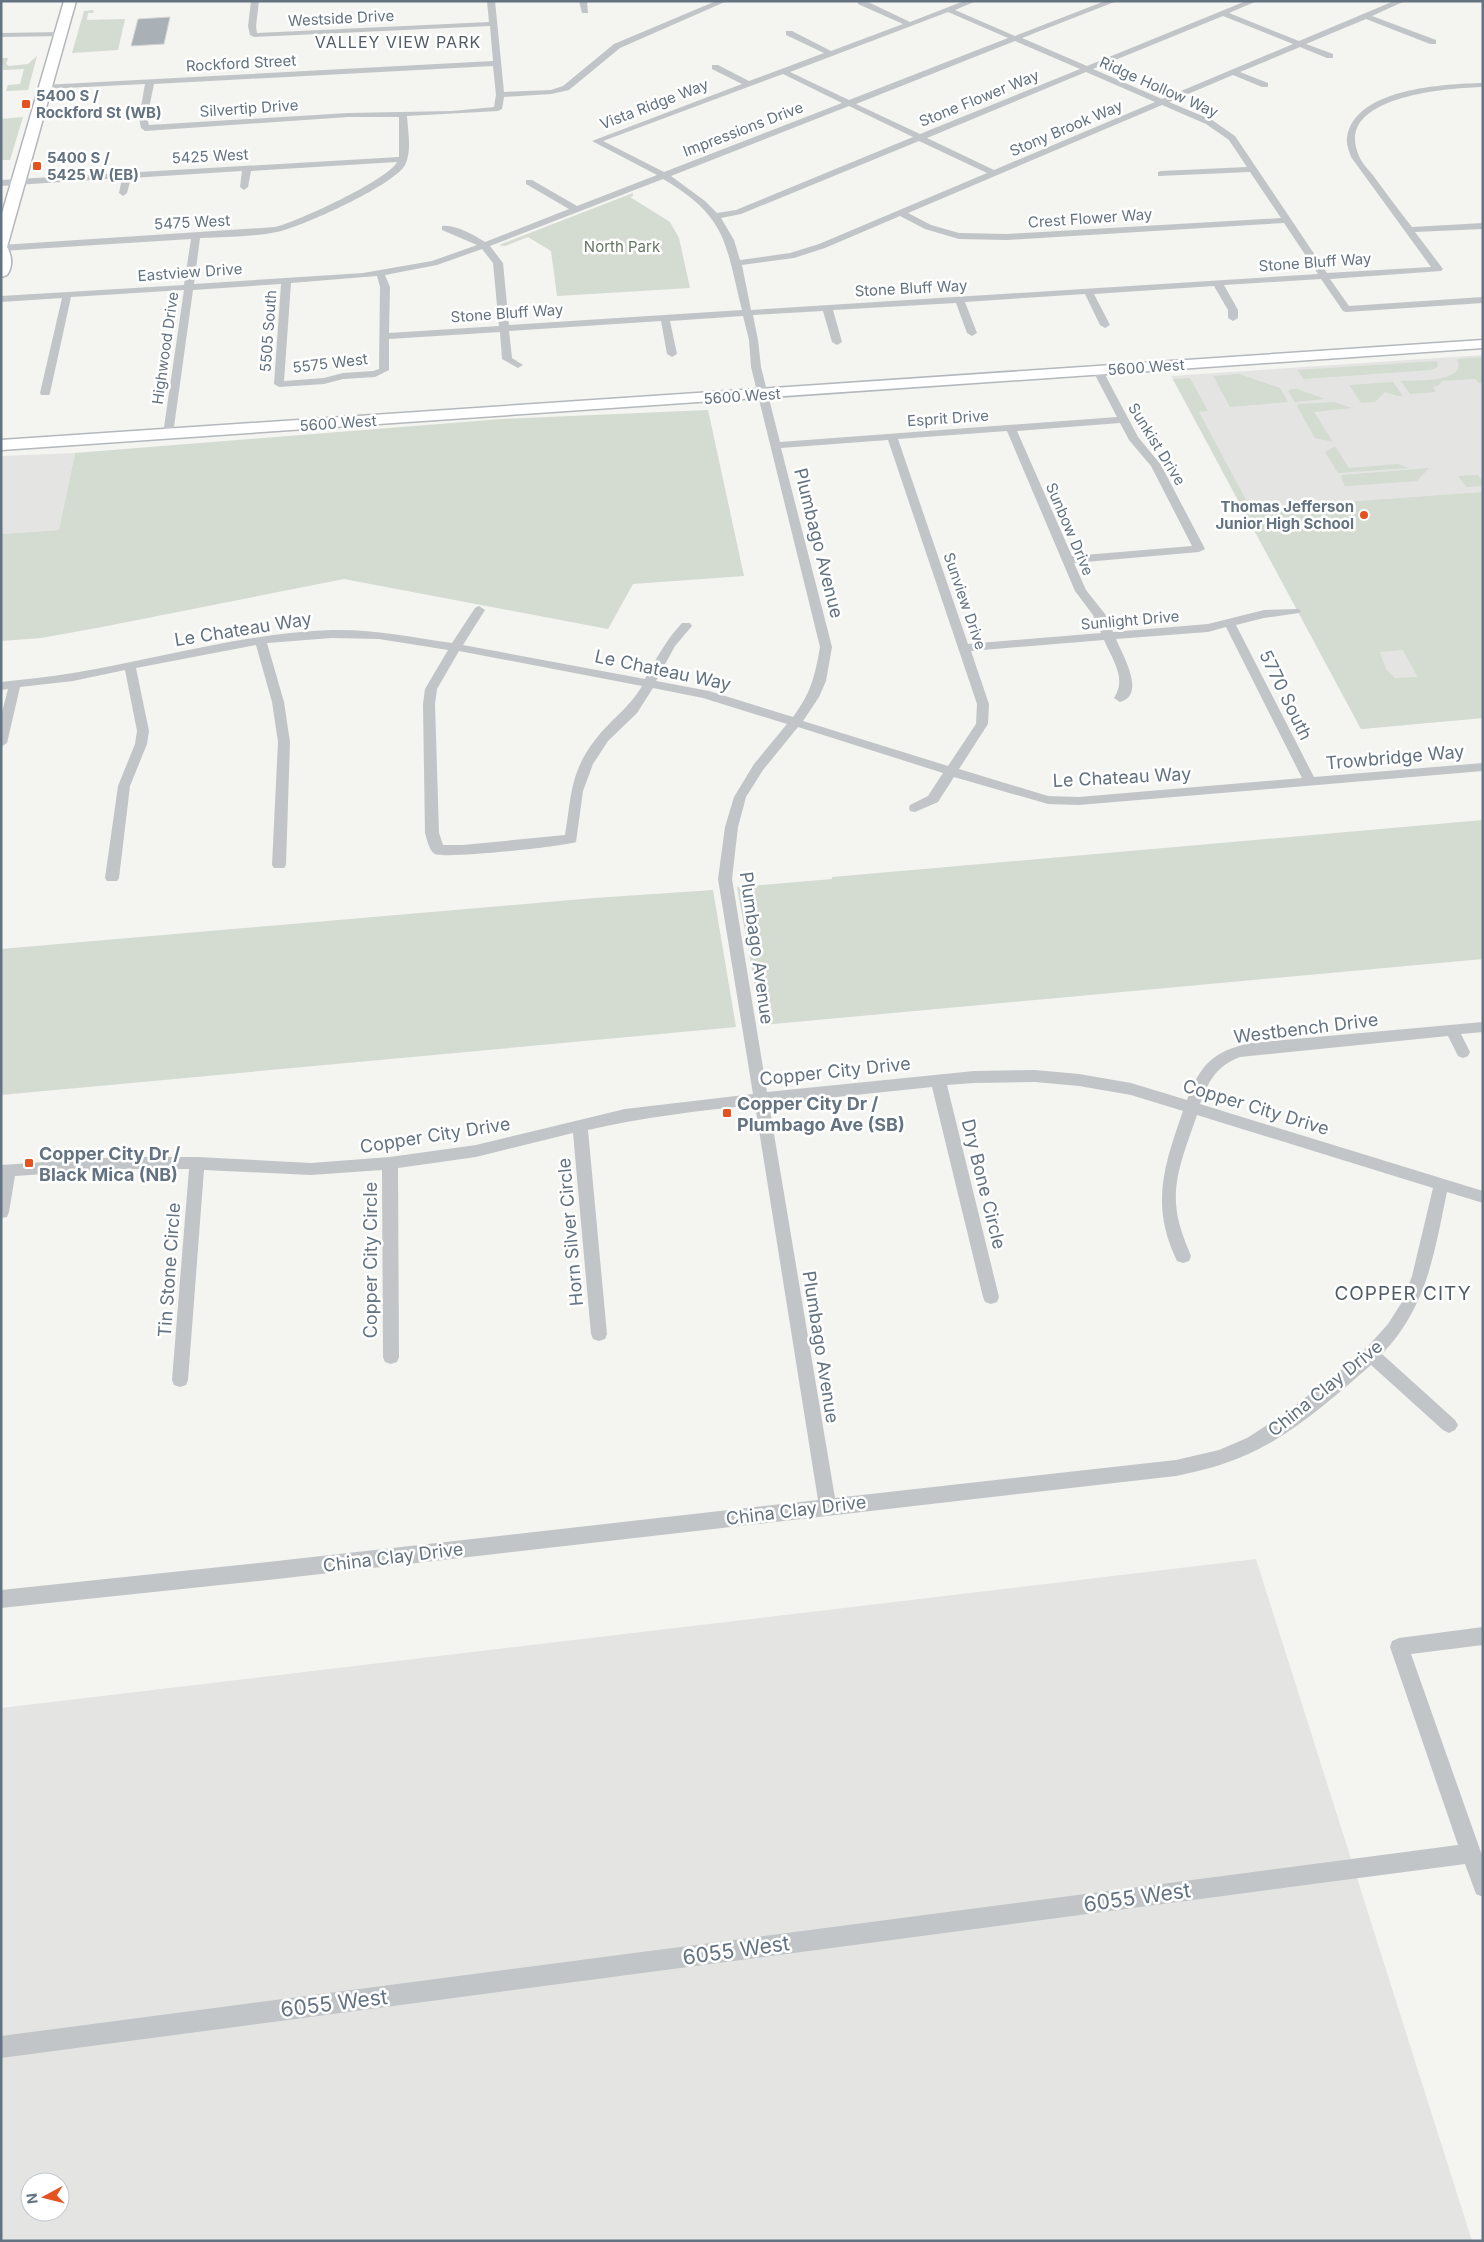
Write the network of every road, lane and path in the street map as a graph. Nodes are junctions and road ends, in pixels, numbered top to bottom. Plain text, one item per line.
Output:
1 (70, 1) edge
2 (255, 1) edge
3 (491, 1) edge
4 (583, 1) edge
5 (723, 1) edge
6 (972, 1) edge
7 (1113, 1) edge
8 (1253, 1) edge
9 (1401, 1) edge
10 (860, 2) edge
11 (949, 10) junction
12 (584, 11) dead end
13 (1224, 14) junction
14 (1366, 16) junction
15 (493, 24) junction
16 (909, 24) junction
17 (789, 33) dead end
18 (61, 34) junction
19 (1, 35) edge
20 (1016, 39) junction
21 (1433, 42) dead end
22 (1301, 44) junction
23 (830, 53) junction
24 (1330, 56) dead end
25 (497, 64) junction
26 (715, 67) dead end
27 (1087, 69) junction
28 (782, 71) junction
29 (1233, 72) junction
30 (150, 81) junction
31 (748, 84) junction
32 (1265, 85) dead end
33 (1483, 85) edge
34 (46, 87) junction
35 (500, 95) junction
36 (1162, 102) junction
37 (848, 104) junction
38 (651, 111) dead end
39 (403, 113) junction
40 (661, 116) junction
41 (918, 138) junction
42 (403, 158) junction
43 (247, 168) junction
44 (1251, 169) junction
45 (993, 173) junction
46 (1161, 174) dead end
47 (127, 175) junction
48 (663, 176) junction
49 (19, 182) junction
50 (529, 182) dead end
51 (1, 183) edge
52 (244, 187) dead end
53 (123, 194) dead end
54 (576, 209) junction
55 (901, 213) junction
56 (715, 216) junction
57 (1286, 220) junction
58 (1483, 226) edge
59 (445, 228) dead end
60 (1409, 230) junction
61 (196, 236) junction
62 (485, 245) junction
63 (1, 247) edge
64 (736, 262) junction
65 (1, 272) edge
66 (380, 273) junction
67 (1324, 277) junction
68 (286, 281) junction
69 (1218, 284) junction
70 (189, 287) junction
71 (1088, 291) junction
72 (67, 295) junction
73 (1, 299) edge
74 (959, 300) junction
75 (1483, 300) edge
76 (827, 308) junction
77 (747, 313) junction
78 (665, 318) junction
79 (1232, 318) dead end
80 (1105, 325) dead end
81 (504, 328) junction
82 (972, 333) dead end
83 (385, 336) junction
84 (837, 342) dead end
85 (1483, 344) edge
86 (672, 354) dead end
87 (518, 365) dead end
88 (1098, 371) junction
89 (279, 384) joint
90 (45, 393) dead end
91 (764, 394) junction
92 (1122, 420) junction
93 (1011, 428) junction
94 (168, 434) junction
95 (892, 437) junction
96 (1, 445) edge
97 (775, 445) junction
98 (1067, 560) junction
99 (479, 610) dead end
100 (1295, 611) dead end
101 (1230, 624) junction
102 (686, 626) dead end
103 (1108, 636) junction
104 (260, 640) junction
105 (456, 647) junction
106 (965, 648) junction
107 (130, 666) junction
108 (15, 684) junction
109 (649, 684) junction
110 (1, 686) edge
111 (1120, 698) dead end
112 (796, 722) junction
113 (1, 743) edge
114 (1483, 767) edge
115 (953, 771) junction
116 (1310, 782) junction
117 (915, 808) dead end
118 (279, 865) dead end
119 (112, 878) dead end
120 (1483, 1027) edge
121 (1452, 1030) junction
122 (1463, 1052) dead end
123 (938, 1080) junction
124 (760, 1098) junction
125 (1193, 1107) junction
126 (580, 1126) junction
127 (197, 1164) junction
128 (390, 1164) junction
129 (5, 1171) edge
130 (1441, 1185) junction
131 (1483, 1197) edge
132 (1, 1212) edge
133 (1183, 1256) dead end
134 (991, 1297) dead end
135 (599, 1334) dead end
136 (1371, 1355) junction
137 (390, 1357) dead end
138 (180, 1380) dead end
139 (1449, 1426) dead end
140 (828, 1506) junction
141 (1, 1599) edge
142 (1483, 1636) edge
143 (1470, 1853) junction
144 (1483, 1887) edge
145 (1, 2046) edge

1 - 18 main road
2 - 15 street, Westside Drive
3 - 15 street
4 - 12 street
5 - 35 street
6 - 11 street, Vista Ridge Way
7 - 20 street, Impressions Drive
8 - 13 street, Stone Flower Way
9 - 14 street, Stony Brook Way
10 - 16 street
11 - 16 street, Vista Ridge Way
11 - 20 street, Ridge Hollow Way
13 - 22 street
13 - 27 street, Stone Flower Way
14 - 21 street
14 - 22 street, Stony Brook Way
15 - 25 street
16 - 23 street, Vista Ridge Way
17 - 23 street
18 - 19 street
18 - 34 main road
20 - 27 street, Ridge Hollow Way
20 - 37 street, Impressions Drive
22 - 24 street
22 - 29 street, Stony Brook Way
23 - 28 street, Vista Ridge Way
25 - 30 street, Rockford Street
25 - 35 street
26 - 31 street
27 - 36 street, Ridge Hollow Way
27 - 41 street, Stone Flower Way
28 - 31 street, Vista Ridge Way
28 - 37 street
29 - 32 street
29 - 36 street, Stony Brook Way
30 - 34 street, Rockford Street
30 - 39 street, Silvertip Drive
31 - 40 street, Vista Ridge Way
33 - 60 street
34 - 49 main road
35 - 39 street
36 - 44 street, Ridge Hollow Way
36 - 45 street, Stony Brook Way
37 - 41 street
37 - 48 street, Impressions Drive
38 - 40 street
39 - 42 street
40 - 48 street, Vista Ridge Way
41 - 45 street
41 - 56 street, Stone Flower Way
42 - 43 street, 5425 West
42 - 61 street, 5475 West
43 - 47 street, 5425 West
43 - 52 street
44 - 46 street
44 - 57 street, Ridge Hollow Way
45 - 55 street, Stony Brook Way
47 - 49 street, 5425 West
47 - 53 street
48 - 54 street, Impressions Drive
48 - 56 street, Vista Ridge Way
49 - 51 street, 5425 West
49 - 63 main road
50 - 54 street
54 - 62 street, Impressions Drive
55 - 57 street, Crest Flower Way
55 - 64 street, Stony Brook Way
56 - 64 street, Vista Ridge Way
57 - 67 street, Ridge Hollow Way
58 - 60 street
59 - 62 street
60 - 67 street, Stone Bluff Way
61 - 63 street, 5475 West
61 - 70 street, Highwood Drive
62 - 66 street, Impressions Drive
62 - 81 street
63 - 65 main road
64 - 77 street, Vista Ridge Way
66 - 68 street, Eastview Drive
66 - 83 street
67 - 69 street, Stone Bluff Way
67 - 75 street, Ridge Hollow Way
68 - 70 street, Eastview Drive
68 - 89 street, 5505 South
69 - 71 street, Stone Bluff Way
69 - 79 street
70 - 72 street, Eastview Drive
70 - 94 street, Highwood Drive
71 - 74 street, Stone Bluff Way
71 - 80 street
72 - 73 street, Eastview Drive
72 - 90 street
74 - 76 street, Stone Bluff Way
74 - 82 street
76 - 77 street, Stone Bluff Way
76 - 84 street
77 - 78 street, Stone Bluff Way
77 - 91 street, Vista Ridge Way
78 - 81 street, Stone Bluff Way
78 - 86 street
81 - 83 street, Stone Bluff Way
81 - 87 street
83 - 89 street, 5575 West
85 - 88 main road, 5600 West
88 - 91 main road, 5600 West
88 - 92 street, Sunkist Drive
91 - 94 main road, 5600 West
91 - 97 street, Plumbago Avenue
92 - 93 street, Esprit Drive
92 - 98 street, Sunkist Drive
93 - 95 street, Esprit Drive
93 - 98 street, Sunbow Drive
94 - 96 main road, 5600 West
95 - 97 street, Esprit Drive
95 - 106 street, Sunview Drive
97 - 112 street, Plumbago Avenue
98 - 103 street, Sunbow Drive
99 - 105 street
100 - 101 street, Sunlight Drive
101 - 103 street, Sunlight Drive
101 - 116 street, 5770 South
102 - 109 street
103 - 106 street, Sunlight Drive
103 - 111 street, Sunbow Drive
104 - 105 street, Le Chateau Way
104 - 107 street, Le Chateau Way
104 - 118 street
105 - 109 street, Le Chateau Way
105 - 109 street
106 - 115 street, Sunview Drive
107 - 108 street, Le Chateau Way
107 - 119 street
108 - 110 street, Le Chateau Way
108 - 113 street
109 - 112 street, Le Chateau Way
112 - 115 street, Le Chateau Way
112 - 124 street, Plumbago Avenue
114 - 116 street, Trowbridge Way
115 - 116 street, Le Chateau Way
115 - 117 street, Sunview Drive
120 - 121 street, Westbench Drive
121 - 122 street
121 - 125 street, Westbench Drive
123 - 124 street, Copper City Drive
123 - 125 street, Copper City Drive
123 - 134 street, Dry Bone Circle
124 - 126 street, Copper City Drive
124 - 140 street, Plumbago Avenue
125 - 130 street, Copper City Drive
125 - 133 street, Westbench Drive
126 - 128 street, Copper City Drive
126 - 135 street, Horn Silver Circle
127 - 128 street, Copper City Drive
127 - 129 street, Copper City Drive
127 - 138 street, Tin Stone Circle
128 - 137 street, Copper City Circle
129 - 132 street
130 - 131 street, Copper City Drive
130 - 136 street, China Clay Drive
136 - 139 street
136 - 140 street, China Clay Drive
140 - 141 street, China Clay Drive
142 - 143 street
143 - 144 street
143 - 145 street, 6055 West

